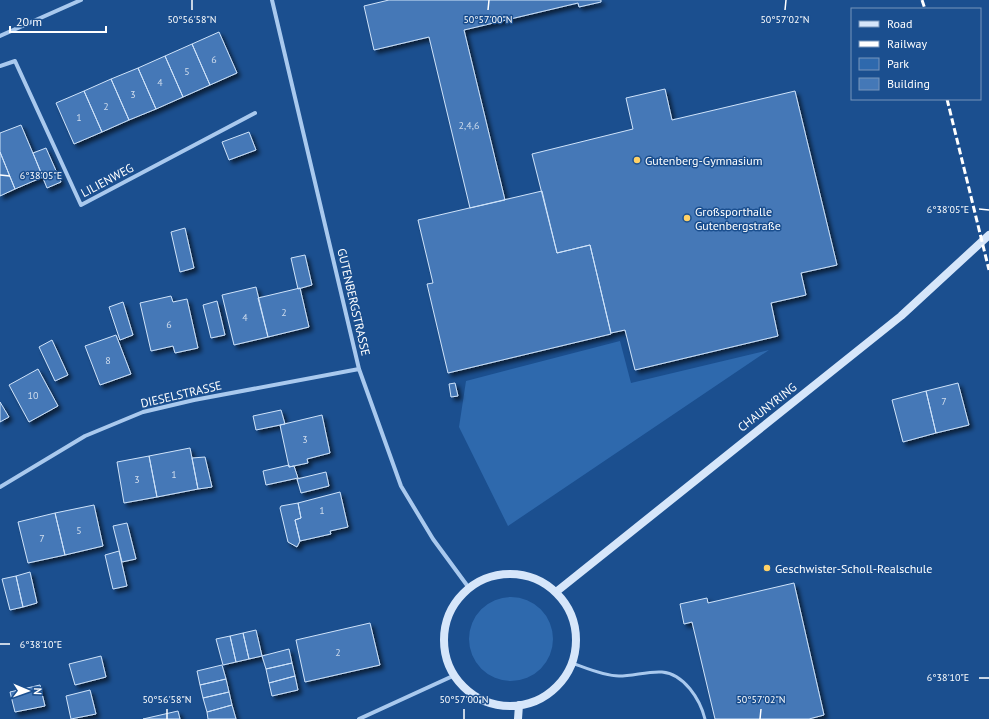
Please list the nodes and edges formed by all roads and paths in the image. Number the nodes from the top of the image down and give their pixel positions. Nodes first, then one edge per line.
1 (81, 0) edge
2 (272, 0) edge
3 (0, 36) edge
4 (0, 66) edge
5 (255, 113) dead end
6 (989, 235) edge
7 (359, 369) junction
8 (0, 487) edge
9 (469, 588) junction
10 (556, 592) junction
11 (572, 663) junction
12 (455, 675) junction
13 (519, 705) junction
14 (358, 719) edge
15 (518, 719) edge
16 (705, 719) edge

1 - 3 street
2 - 7 street, GUTENBERGSTRASSE
4 - 5 street, LILIENWEG
6 - 10 street, CHAUNYRING
7 - 8 street, DIESELSTRASSE
7 - 9 street, GUTENBERGSTRASSE
9 - 10 street
9 - 12 street
10 - 11 street
11 - 13 street
11 - 16 lane
12 - 13 street
12 - 14 street
13 - 15 street

